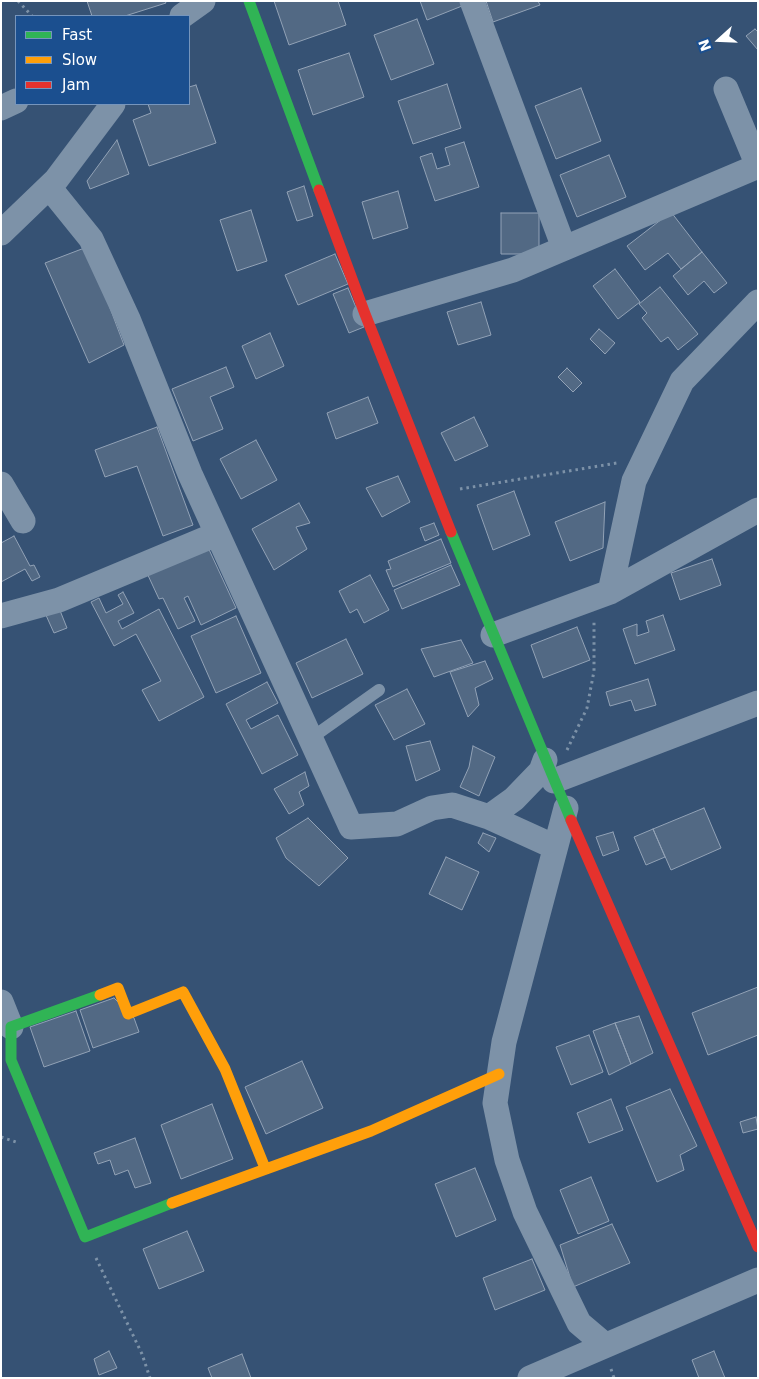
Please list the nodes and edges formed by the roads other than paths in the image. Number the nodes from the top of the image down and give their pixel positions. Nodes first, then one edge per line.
1 (202, 1) edge
2 (249, 1) edge
3 (472, 1) edge
4 (183, 15) edge
5 (726, 89) dead end
6 (15, 101) edge
7 (111, 105) edge
8 (1, 108) edge
9 (758, 166) edge
10 (49, 187) junction
11 (1, 233) edge
12 (564, 248) junction
13 (758, 302) edge
14 (364, 314) junction
15 (1, 484) edge
16 (758, 510) edge
17 (22, 521) dead end
18 (217, 534) junction
19 (601, 596) junction
20 (1, 616) edge
21 (493, 635) junction
22 (379, 690) dead end
23 (758, 703) edge
24 (310, 739) junction
25 (549, 770) junction
26 (566, 808) junction
27 (489, 817) junction
28 (555, 847) junction
29 (1, 1002) edge
30 (12, 1027) junction
31 (499, 1074) junction
32 (265, 1168) junction
33 (758, 1247) edge
34 (758, 1280) edge
35 (605, 1346) junction
36 (530, 1378) edge

1 - 4 street
2 - 14 street
3 - 12 street
5 - 9 street
6 - 8 street
7 - 10 street
9 - 12 street
10 - 11 street
10 - 18 street
12 - 14 street
13 - 19 street
14 - 21 street
15 - 17 street
16 - 19 street
18 - 20 street
18 - 24 street
19 - 21 street
21 - 25 street
22 - 24 lane
23 - 25 street
24 - 27 street
25 - 26 street
25 - 27 street
26 - 28 street
26 - 33 street
27 - 28 street
28 - 31 street
29 - 30 street
30 - 32 street
30 - 32 street
31 - 32 street
31 - 35 street
34 - 35 street
35 - 36 street

